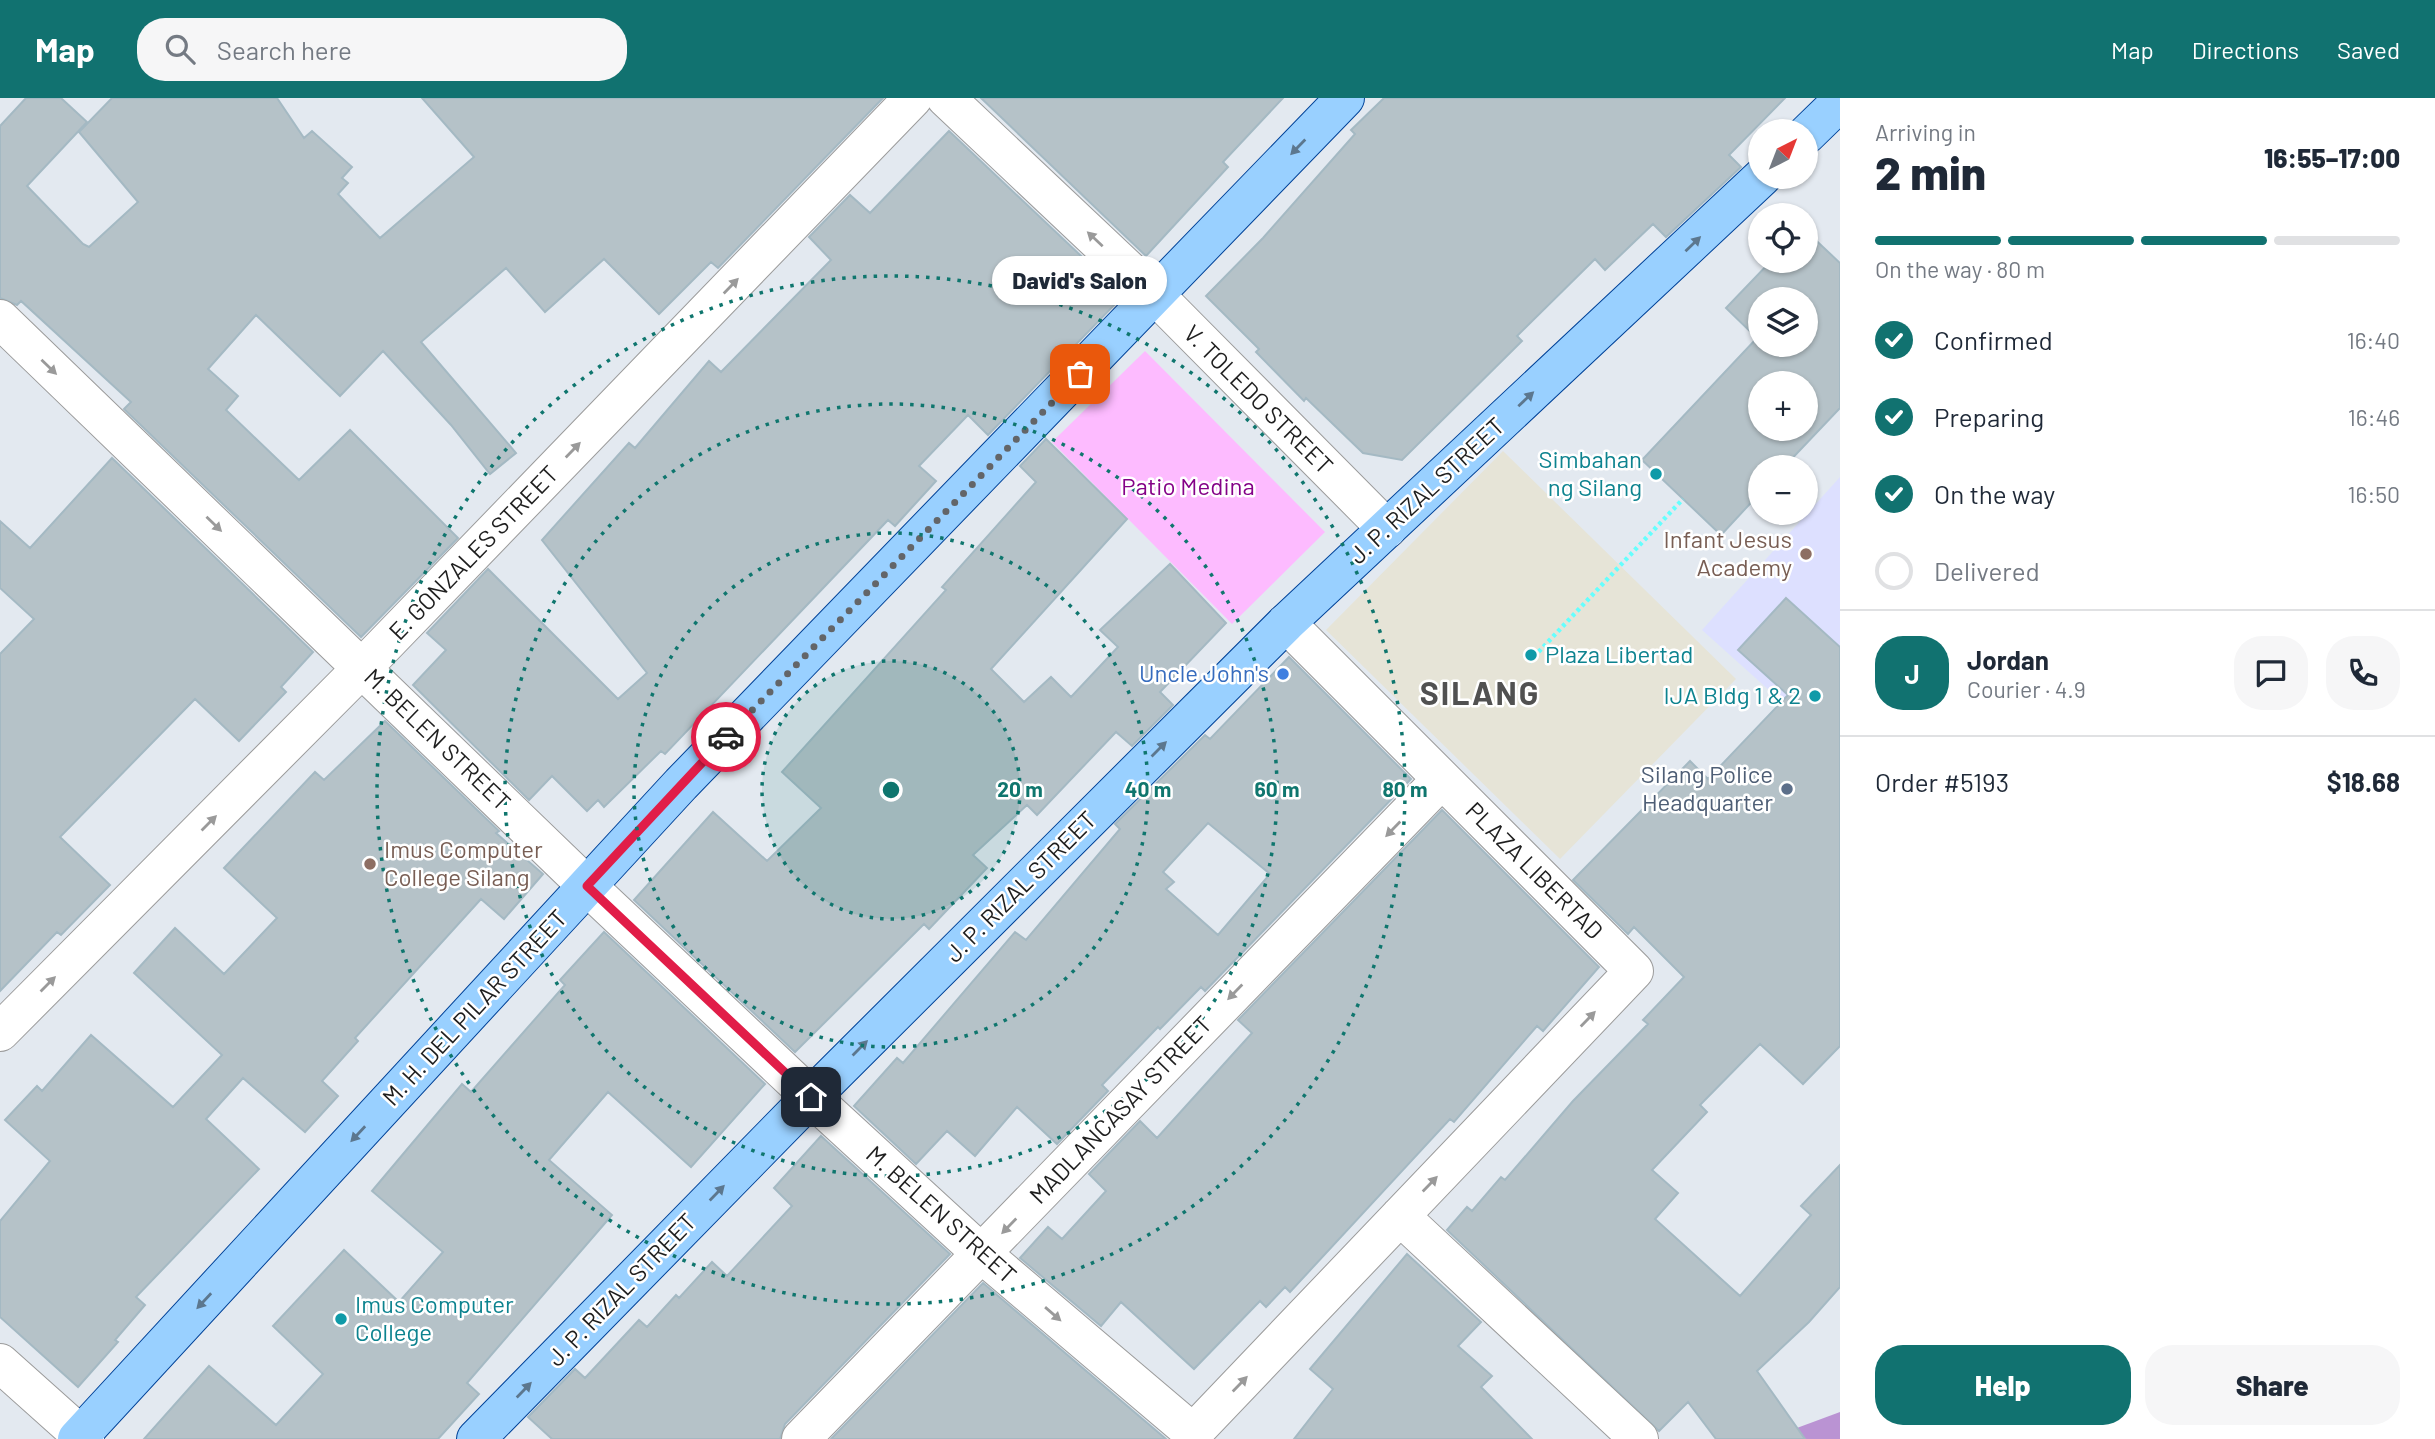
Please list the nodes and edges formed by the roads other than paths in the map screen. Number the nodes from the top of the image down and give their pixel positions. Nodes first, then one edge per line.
1 (913, 98) edge
2 (946, 98) edge
3 (1345, 98) edge
4 (1840, 102) edge
5 (1818, 123) edge
6 (1749, 189) edge
7 (1156, 296) junction
8 (0, 319) edge
9 (1387, 529) junction
10 (1286, 623) junction
11 (363, 667) junction
12 (1441, 780) junction
13 (587, 886) junction
14 (0, 1032) edge
15 (811, 1097) junction
16 (1400, 1216) junction
17 (982, 1254) junction
18 (0, 1363) edge
19 (81, 1438) edge
20 (476, 1439) edge
21 (801, 1439) edge
22 (1639, 1439) edge

11 -> 1 street, E. GONZALES STREET
7 -> 2 street, V. TOLEDO STREET
3 -> 7 main road, M. H. DEL PILAR STREET
4 - 5 main road
9 -> 6 main road, J. P. RIZAL STREET
7 - 9 street, V. TOLEDO STREET
7 - 13 main road, M. H. DEL PILAR STREET
8 -> 11 street, M. BELEN STREET
9 - 10 main road, J. P. RIZAL STREET
10 - 12 street, PLAZA LIBERTAD
15 -> 10 main road, J. P. RIZAL STREET
11 - 13 street, M. BELEN STREET
14 -> 11 street, E. GONZALES STREET
16 -> 12 street, PLAZA LIBERTAD
12 -> 17 street, MADLANCASAY STREET
13 - 15 street, M. BELEN STREET
13 -> 19 main road, M. H. DEL PILAR STREET
15 - 17 street, M. BELEN STREET
20 -> 15 main road, J. P. RIZAL STREET
17 -> 16 street, M. BELEN STREET
16 - 22 street
17 - 21 street, MADLANCASAY STREET
18 - 19 street

